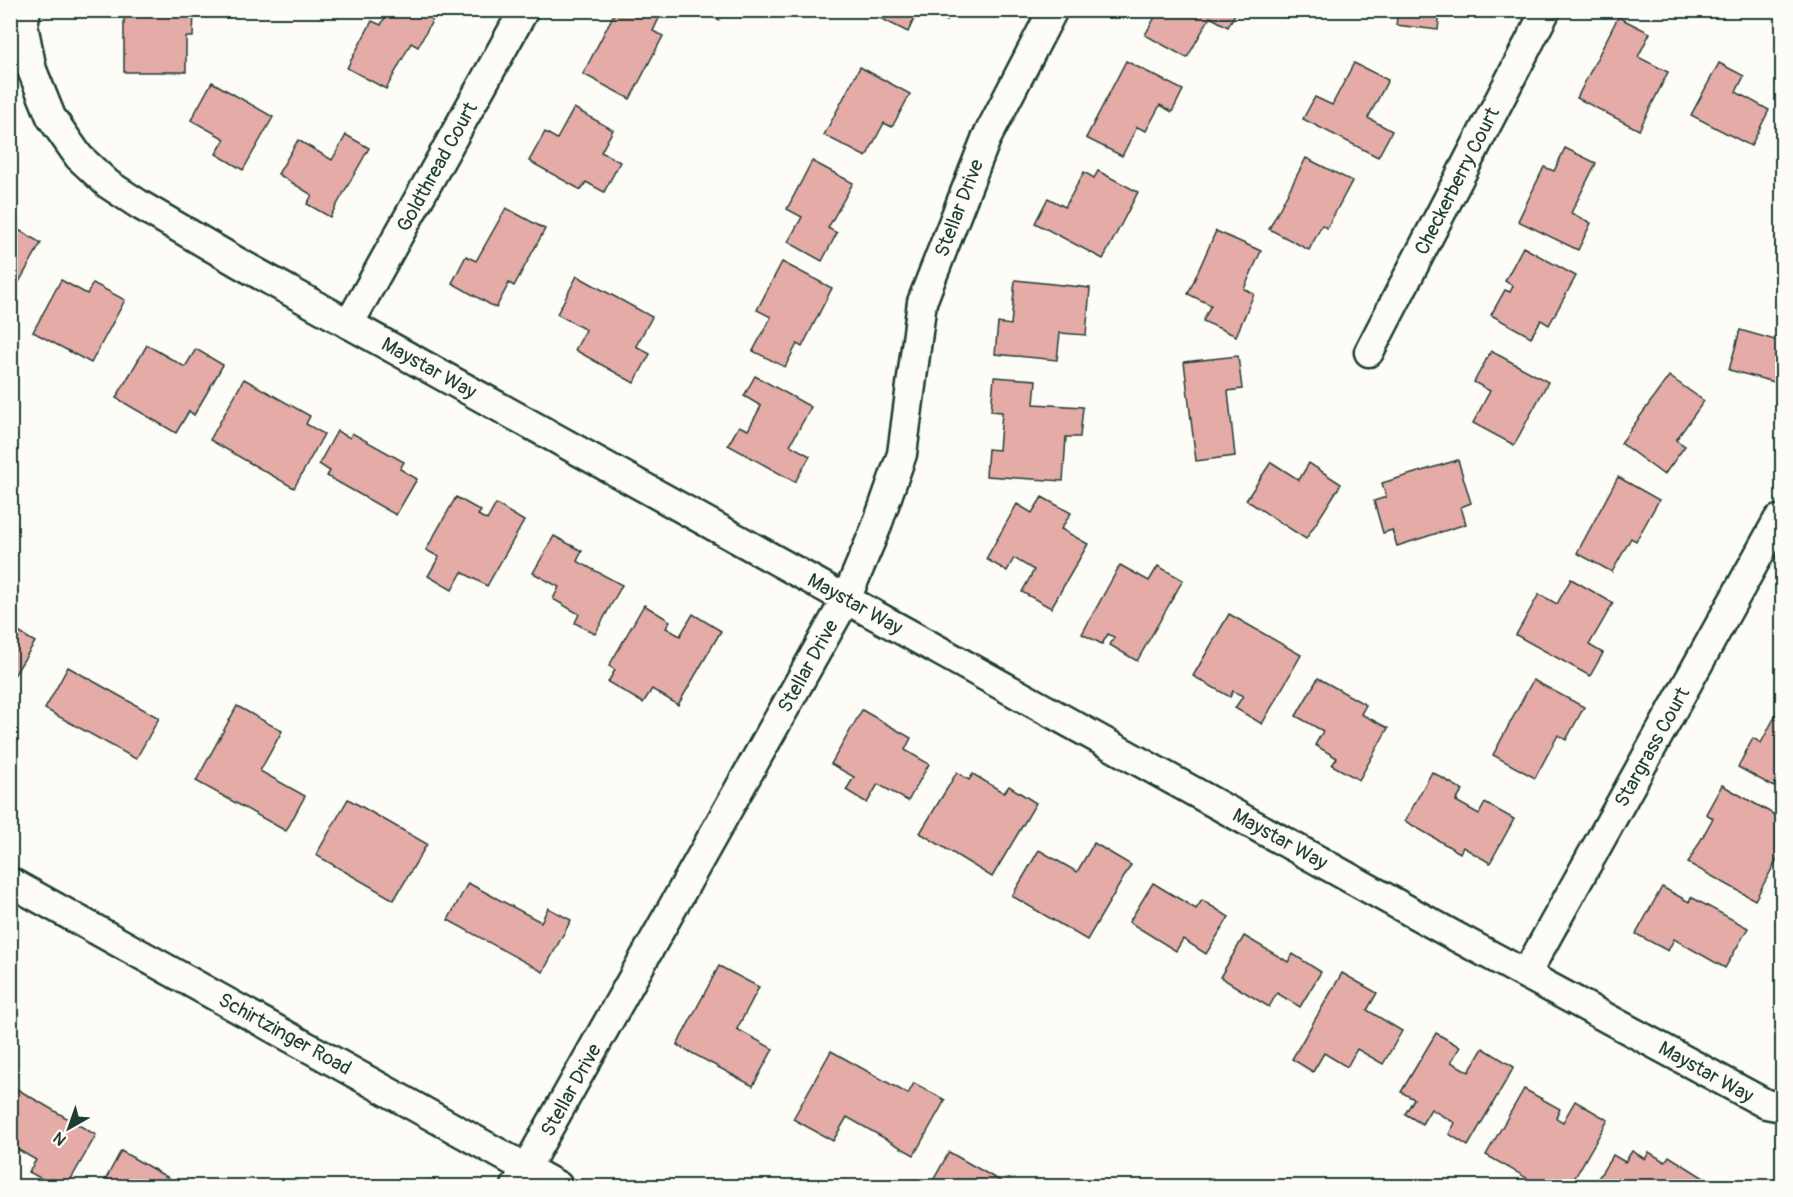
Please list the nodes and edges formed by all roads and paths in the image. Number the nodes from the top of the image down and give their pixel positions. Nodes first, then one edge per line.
1 (524, 10) edge
2 (1053, 10) edge
3 (1546, 10) edge
4 (20, 21) edge
5 (350, 324) junction
6 (1369, 352) dead end
7 (1778, 520) dead end
8 (846, 599) junction
9 (10, 882) edge
10 (1526, 974) junction
11 (1782, 1107) edge
12 (521, 1178) edge
13 (558, 1186) edge

1 - 5 street, Goldthread Court
2 - 8 street, Stellar Drive
3 - 6 street, Checkerberry Court
4 - 5 street, Maystar Way
5 - 8 street, Maystar Way
7 - 10 street, Stargrass Court
8 - 10 street, Maystar Way
8 - 12 street, Stellar Drive
9 - 12 street, Schirtzinger Road
10 - 11 street, Maystar Way
12 - 13 street, Schirtzinger Road

